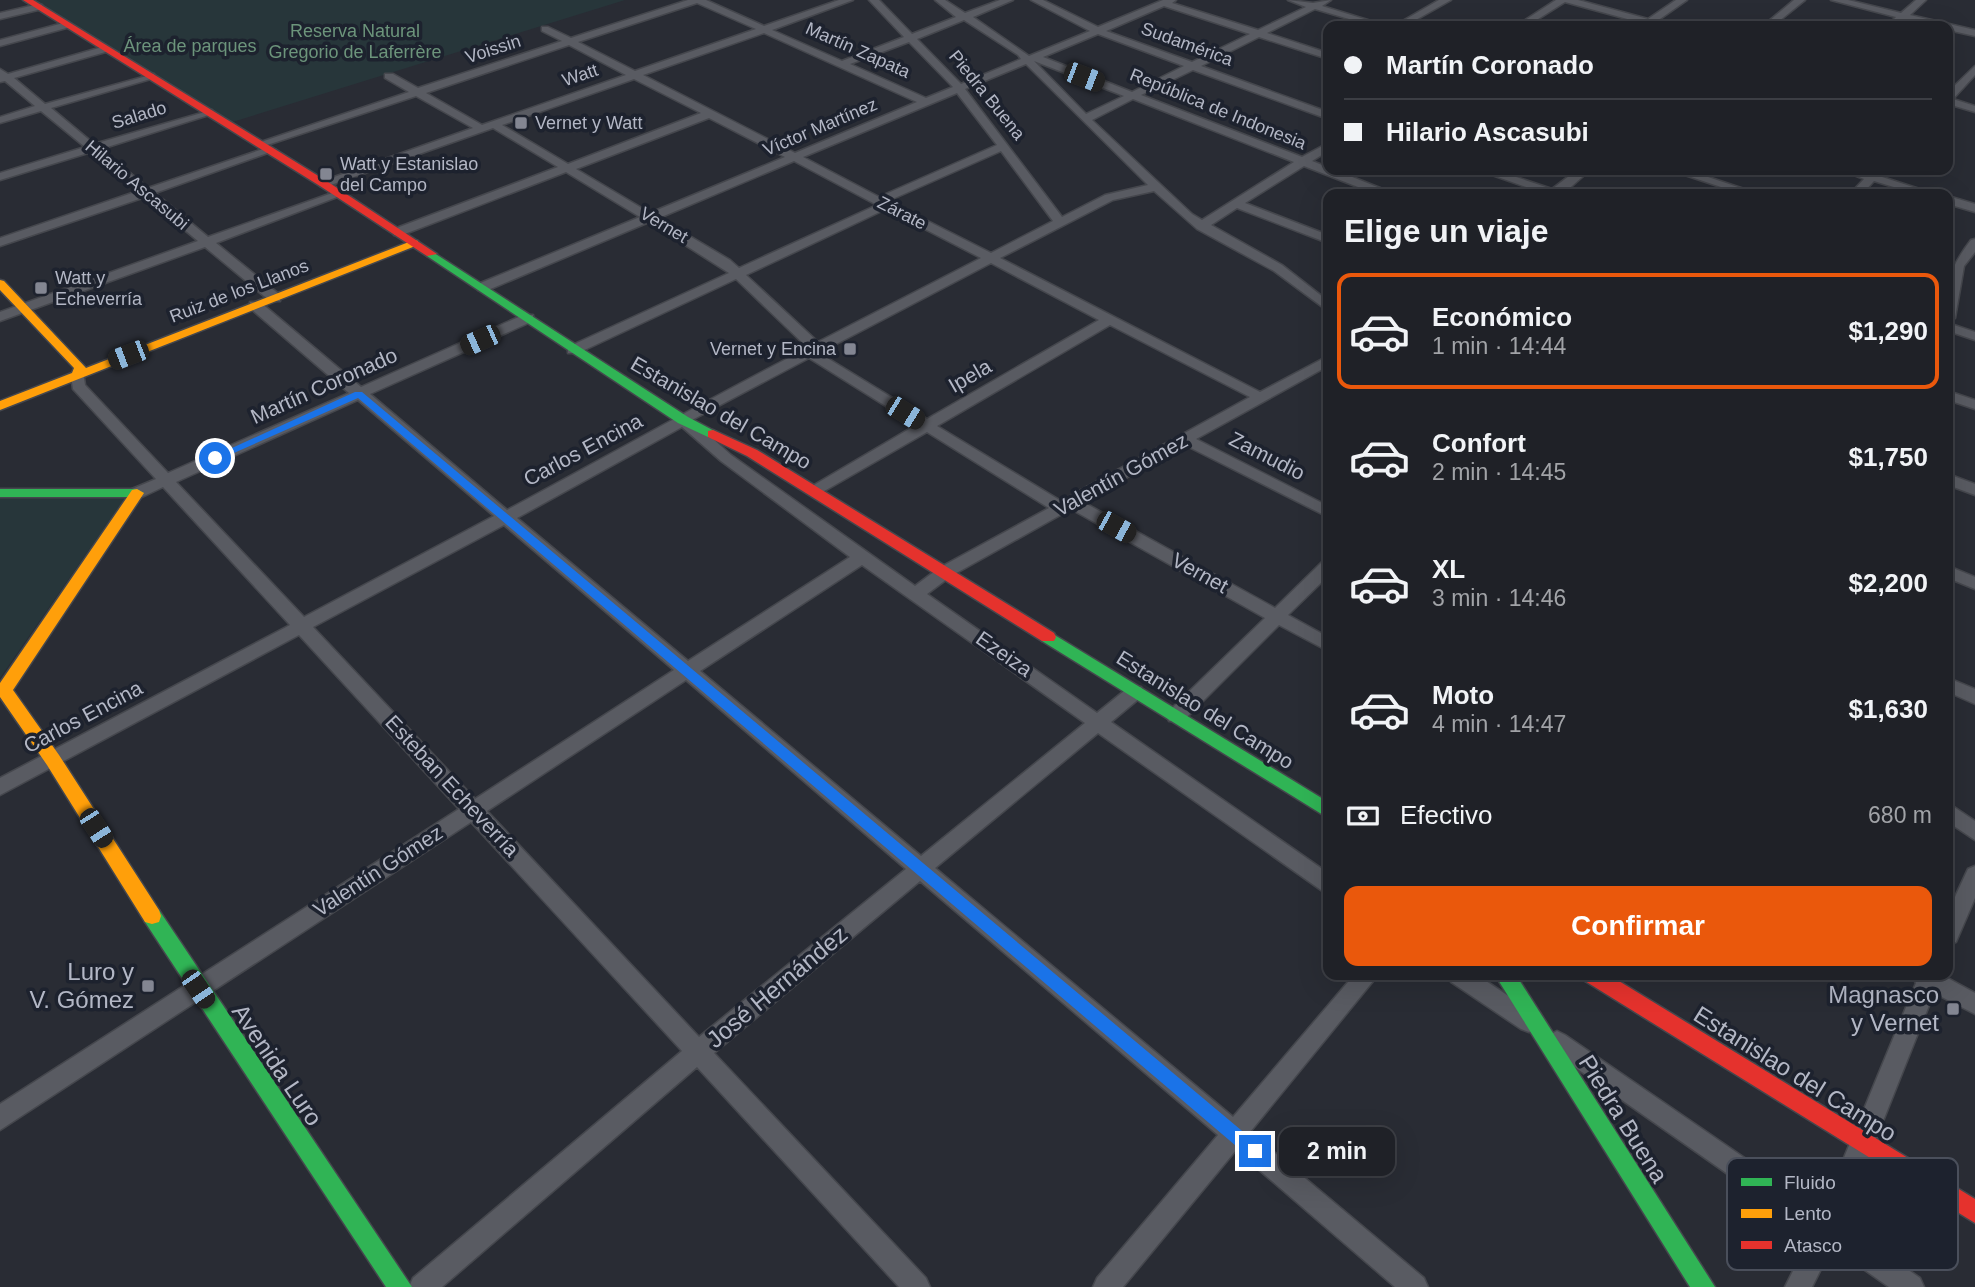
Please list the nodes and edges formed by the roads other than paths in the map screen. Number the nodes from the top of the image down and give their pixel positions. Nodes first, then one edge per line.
1 (698, 0) edge
2 (848, 0) edge
3 (874, 0) edge
4 (940, 0) edge
5 (1008, 0) edge
6 (1036, 0) edge
7 (1293, 0) edge
8 (1326, 0) edge
9 (1446, 0) edge
10 (1565, 0) edge
11 (1682, 0) edge
12 (1800, 0) edge
13 (1836, 0) edge
14 (1921, 0) edge
15 (1167, 2) edge
16 (33, 3) edge
17 (1313, 6) junction
18 (0, 16) edge
19 (963, 16) junction
20 (1904, 16) junction
21 (1365, 21) edge
22 (1408, 21) edge
23 (1529, 21) edge
24 (1637, 21) edge
25 (1651, 21) edge
26 (1774, 21) edge
27 (1898, 21) edge
28 (1926, 21) edge
29 (67, 25) junction
30 (1953, 28) edge
31 (545, 29) dead end
32 (765, 29) junction
33 (1098, 31) junction
34 (1975, 33) edge
35 (1259, 34) junction
36 (911, 37) junction
37 (570, 42) junction
38 (0, 43) edge
39 (106, 49) junction
40 (1323, 54) edge
41 (1032, 60) junction
42 (842, 64) junction
43 (1195, 67) junction
44 (1975, 69) edge
45 (634, 75) junction
46 (2, 76) edge
47 (150, 76) junction
48 (389, 76) dead end
49 (959, 88) junction
50 (419, 92) junction
51 (1953, 93) edge
52 (1133, 96) junction
53 (1953, 101) edge
54 (926, 102) junction
55 (43, 107) junction
56 (1975, 109) edge
57 (208, 112) junction
58 (709, 114) junction
59 (1323, 114) edge
60 (1084, 119) junction
61 (0, 120) edge
62 (493, 124) junction
63 (480, 128) junction
64 (1004, 146) junction
65 (93, 147) junction
66 (265, 147) junction
67 (1323, 149) edge
68 (794, 158) junction
69 (1302, 163) junction
70 (569, 168) junction
71 (1323, 171) edge
72 (1335, 175) edge
73 (1499, 175) edge
74 (1578, 175) edge
75 (1693, 175) edge
76 (1724, 175) edge
77 (1873, 175) edge
78 (1880, 175) edge
79 (0, 177) edge
80 (1716, 182) junction
81 (324, 184) junction
82 (1157, 187) junction
83 (1372, 189) edge
84 (1539, 189) edge
85 (1560, 189) edge
86 (1738, 189) edge
87 (1861, 189) edge
88 (1916, 189) edge
89 (147, 192) junction
90 (339, 194) junction
91 (1953, 201) edge
92 (883, 203) junction
93 (1237, 204) junction
94 (1975, 208) edge
95 (651, 217) junction
96 (1060, 222) junction
97 (1201, 226) junction
98 (398, 232) junction
99 (1323, 237) edge
100 (0, 242) edge
101 (206, 242) junction
102 (414, 243) junction
103 (1975, 243) edge
104 (990, 258) junction
105 (1954, 259) edge
106 (1975, 268) edge
107 (739, 272) junction
108 (0, 283) edge
109 (483, 288) junction
110 (275, 298) junction
111 (1323, 303) edge
112 (256, 305) junction
113 (25, 307) junction
114 (0, 317) edge
115 (528, 318) junction
116 (1110, 319) junction
117 (1953, 329) edge
118 (1975, 336) edge
119 (573, 350) junction
120 (813, 351) junction
121 (1323, 363) edge
122 (78, 375) junction
123 (359, 394) junction
124 (1260, 397) junction
125 (1953, 397) edge
126 (1975, 405) edge
127 (0, 406) edge
128 (683, 420) junction
129 (926, 426) junction
130 (1186, 440) junction
131 (167, 480) junction
132 (1953, 481) edge
133 (1975, 490) edge
134 (814, 491) junction
135 (0, 493) edge
136 (137, 493) junction
137 (1065, 505) junction
138 (1323, 509) edge
139 (506, 517) junction
140 (863, 556) junction
141 (1323, 571) edge
142 (944, 572) junction
143 (1953, 574) edge
144 (1975, 583) edge
145 (917, 593) junction
146 (1276, 616) junction
147 (302, 625) junction
148 (1323, 642) edge
149 (687, 670) junction
150 (1953, 687) edge
151 (2, 690) edge
152 (1135, 692) junction
153 (1975, 697) edge
154 (1176, 716) junction
155 (1097, 720) junction
156 (53, 760) junction
157 (0, 788) edge
158 (1323, 808) edge
159 (474, 809) junction
160 (1953, 815) edge
161 (1953, 824) edge
162 (1975, 834) edge
163 (921, 867) junction
164 (1975, 875) edge
165 (1323, 880) edge
166 (1953, 924) edge
167 (1363, 980) edge
168 (1466, 980) edge
169 (1508, 980) edge
170 (1600, 980) edge
171 (1925, 980) edge
172 (1934, 980) edge
173 (198, 989) junction
174 (1975, 1004) edge
175 (1540, 1030) junction
176 (698, 1052) junction
177 (0, 1118) edge
178 (1235, 1134) junction
179 (1861, 1141) junction
180 (1855, 1158) edge
181 (1888, 1158) edge
182 (1727, 1160) edge
183 (1958, 1201) edge
184 (1975, 1212) edge
185 (1807, 1270) edge
186 (1887, 1270) edge
187 (400, 1287) edge
188 (422, 1287) edge
189 (917, 1287) edge
190 (1106, 1287) edge
191 (1415, 1287) edge
192 (1703, 1287) edge
193 (1798, 1287) edge
194 (1912, 1287) edge

1 - 32 street, Martín Zapata
1 - 37 street, Voissin
2 - 32 street, Watt
3 - 36 street, Piedra Buena
4 - 19 street
5 - 19 street
6 - 33 street, Sudamérica
7 - 17 street
8 - 17 street
9 - 22 street
10 - 23 street
10 - 24 street
11 - 25 street
12 - 26 street
13 - 20 street
14 - 20 street
15 - 33 street, Víctor Martínez
15 - 35 street
16 - 18 street
16 - 29 street, Estanislao del Campo
17 - 21 street
17 - 35 street
19 - 36 street
19 - 41 street
20 - 27 street
20 - 28 street
29 - 38 street
29 - 39 street, Estanislao del Campo
30 - 34 street
31 - 37 street, Zárate
32 - 42 street, Martín Zapata
32 - 45 street, Watt
33 - 41 street, Víctor Martínez
33 - 43 street, Sudamérica
35 - 40 street
35 - 43 street
36 - 42 street
36 - 49 street, Piedra Buena
37 - 45 street, Zárate
37 - 50 street, Voissin
39 - 46 street
39 - 47 street, Estanislao del Campo
41 - 49 street, Víctor Martínez
41 - 52 street, República de Indonesia
41 - 60 street
42 - 54 street, Martín Zapata
43 - 52 street
43 - 59 street, Sudamérica
44 - 51 street
45 - 58 street, Zárate
45 - 62 street, Watt
46 - 55 street, Hilario Ascasubi
47 - 55 street
47 - 57 street, Estanislao del Campo
48 - 50 street
49 - 54 street, Víctor Martínez
49 - 64 street, Piedra Buena
50 - 63 street
50 - 66 street, Voissin
52 - 60 street
52 - 69 street, República de Indonesia
53 - 56 street
54 - 68 street, Víctor Martínez
55 - 61 street
55 - 65 street, Hilario Ascasubi
57 - 65 street, Salado
57 - 66 street, Estanislao del Campo
58 - 68 street, Zárate
58 - 70 street
60 - 82 street
62 - 63 street, Watt
62 - 70 street, Vernet
63 - 81 street, Watt
64 - 92 street
64 - 96 street, Piedra Buena
65 - 79 street, Salado
65 - 89 street, Hilario Ascasubi
66 - 81 street, Estanislao del Campo
66 - 89 street, Voissin
67 - 69 street
68 - 92 street, Zárate
68 - 95 street, Víctor Martínez
69 - 71 street, República de Indonesia
69 - 93 street
70 - 95 street, Vernet
70 - 98 street
72 - 83 street, República de Indonesia
73 - 84 street
74 - 85 street
75 - 80 street
76 - 80 street
77 - 87 street
78 - 88 street
80 - 86 street
81 - 90 street, Estanislao del Campo
82 - 96 street, Carlos Encina
82 - 97 street
89 - 100 street, Voissin
89 - 101 street, Hilario Ascasubi
90 - 98 street, Estanislao del Campo
90 - 101 street
91 - 94 street
92 - 104 street, Zárate
92 - 107 street
93 - 97 street
93 - 99 street
95 - 107 street, Vernet
95 - 109 street, Víctor Martínez
96 - 104 street, Carlos Encina
97 - 111 street
98 - 102 street, Estanislao del Campo
101 - 110 street, Hilario Ascasubi
101 - 113 street
102 - 109 street, Estanislao del Campo
102 - 110 street, Ruiz de los Llanos
103 - 105 street
104 - 116 street, Zárate
104 - 120 street, Carlos Encina
105 - 106 street
107 - 119 street
107 - 120 street, Vernet
108 - 113 street, Esteban Echeverría
109 - 115 street, Estanislao del Campo
110 - 112 street, Ruiz de los Llanos
112 - 122 street, Ruiz de los Llanos
112 - 123 street
113 - 114 street
113 - 122 street, Esteban Echeverría
115 - 119 street, Estanislao del Campo
115 - 123 street, Martín Coronado
116 - 124 street, Zárate
116 - 129 street, Ipela
117 - 118 street
119 - 128 street, Estanislao del Campo
120 - 128 street, Carlos Encina
120 - 129 street, Vernet
121 - 124 street, Valentín Gómez
122 - 127 street, Ruiz de los Llanos
122 - 131 street, Esteban Echeverría
123 - 131 street, Martín Coronado
123 - 139 street
124 - 130 street, Valentín Gómez
125 - 126 street
128 - 134 street, Estanislao del Campo
128 - 139 street, Carlos Encina
128 - 140 street, Ezeiza
129 - 134 street, Ipela
129 - 137 street, Vernet
130 - 137 street, Valentín Gómez
130 - 138 street, Zamudio
131 - 136 street, Martín Coronado
131 - 147 street, Esteban Echeverría
132 - 133 street
134 - 142 street, Estanislao del Campo
135 - 136 street
136 - 151 street, Avenida Luro
137 - 142 street, Valentín Gómez
137 - 146 street, Vernet
139 - 147 street, Carlos Encina
139 - 149 street
140 - 145 street, Ezeiza
140 - 149 street, Valentín Gómez
141 - 146 street
142 - 145 street, Valentín Gómez
142 - 152 street, Estanislao del Campo
143 - 144 street
145 - 155 street, Ezeiza
146 - 148 street, Vernet
146 - 154 street
147 - 156 street, Carlos Encina
147 - 159 street, Esteban Echeverría
149 - 159 street, Valentín Gómez
149 - 163 street
150 - 153 street
151 - 156 street, Avenida Luro
152 - 154 street, Estanislao del Campo
152 - 155 street, José Hernández
154 - 158 street, Estanislao del Campo
155 - 163 street, José Hernández
155 - 165 street, Ezeiza
156 - 157 street, Carlos Encina
156 - 173 street, Avenida Luro
159 - 173 street, Valentín Gómez
159 - 176 street, Esteban Echeverría
160 - 162 street
161 - 162 street
163 - 176 street, José Hernández
163 - 178 street
164 - 166 street
167 - 178 street
168 - 175 street
169 - 175 street, Piedra Buena
170 - 179 street, Estanislao del Campo
171 - 179 street
172 - 174 street
173 - 177 street, Valentín Gómez
173 - 187 street, Avenida Luro
175 - 182 street
175 - 192 street, Piedra Buena
176 - 188 street, José Hernández
176 - 189 street, Esteban Echeverría
178 - 190 street
178 - 191 street
179 - 180 street
179 - 181 street, Estanislao del Campo
183 - 184 street, Estanislao del Campo
185 - 193 street
186 - 194 street

